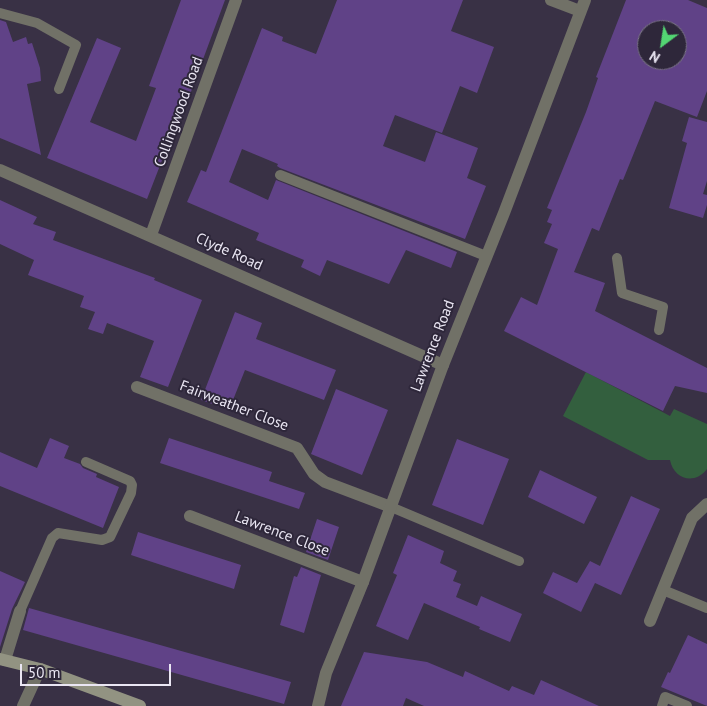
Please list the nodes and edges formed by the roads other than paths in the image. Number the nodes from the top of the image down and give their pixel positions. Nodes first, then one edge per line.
1 (236, 0) edge
2 (551, 0) edge
3 (582, 5) edge
4 (0, 13) edge
5 (59, 89) dead end
6 (0, 170) edge
7 (280, 175) dead end
8 (151, 235) junction
9 (486, 256) junction
10 (617, 258) dead end
11 (659, 330) dead end
12 (443, 365) junction
13 (137, 386) dead end
14 (86, 462) dead end
15 (707, 504) edge
16 (391, 507) junction
17 (190, 516) dead end
18 (519, 561) dead end
19 (362, 582) junction
20 (663, 590) junction
21 (707, 608) edge
22 (20, 611) joint
23 (650, 621) dead end
24 (2, 659) edge
25 (40, 669) junction
26 (23, 706) edge
27 (140, 706) edge
28 (318, 706) edge
29 (662, 706) edge
30 (687, 706) edge

1 - 8 street, Collingwood Road
2 - 3 street
3 - 9 street, Lawrence Road
4 - 5 lane
6 - 8 street, Clyde Road
7 - 9 lane
8 - 12 street, Clyde Road
9 - 12 street, Lawrence Road
10 - 11 lane
12 - 16 street, Lawrence Road
13 - 16 street, Fairweather Close
14 - 22 lane
15 - 20 street
16 - 18 lane
16 - 19 street, Lawrence Road
17 - 19 street, Lawrence Close
19 - 28 street, Lawrence Road
20 - 21 lane
20 - 23 street
22 - 24 street
24 - 25 main road
25 - 26 street
25 - 27 main road
29 - 30 lane

